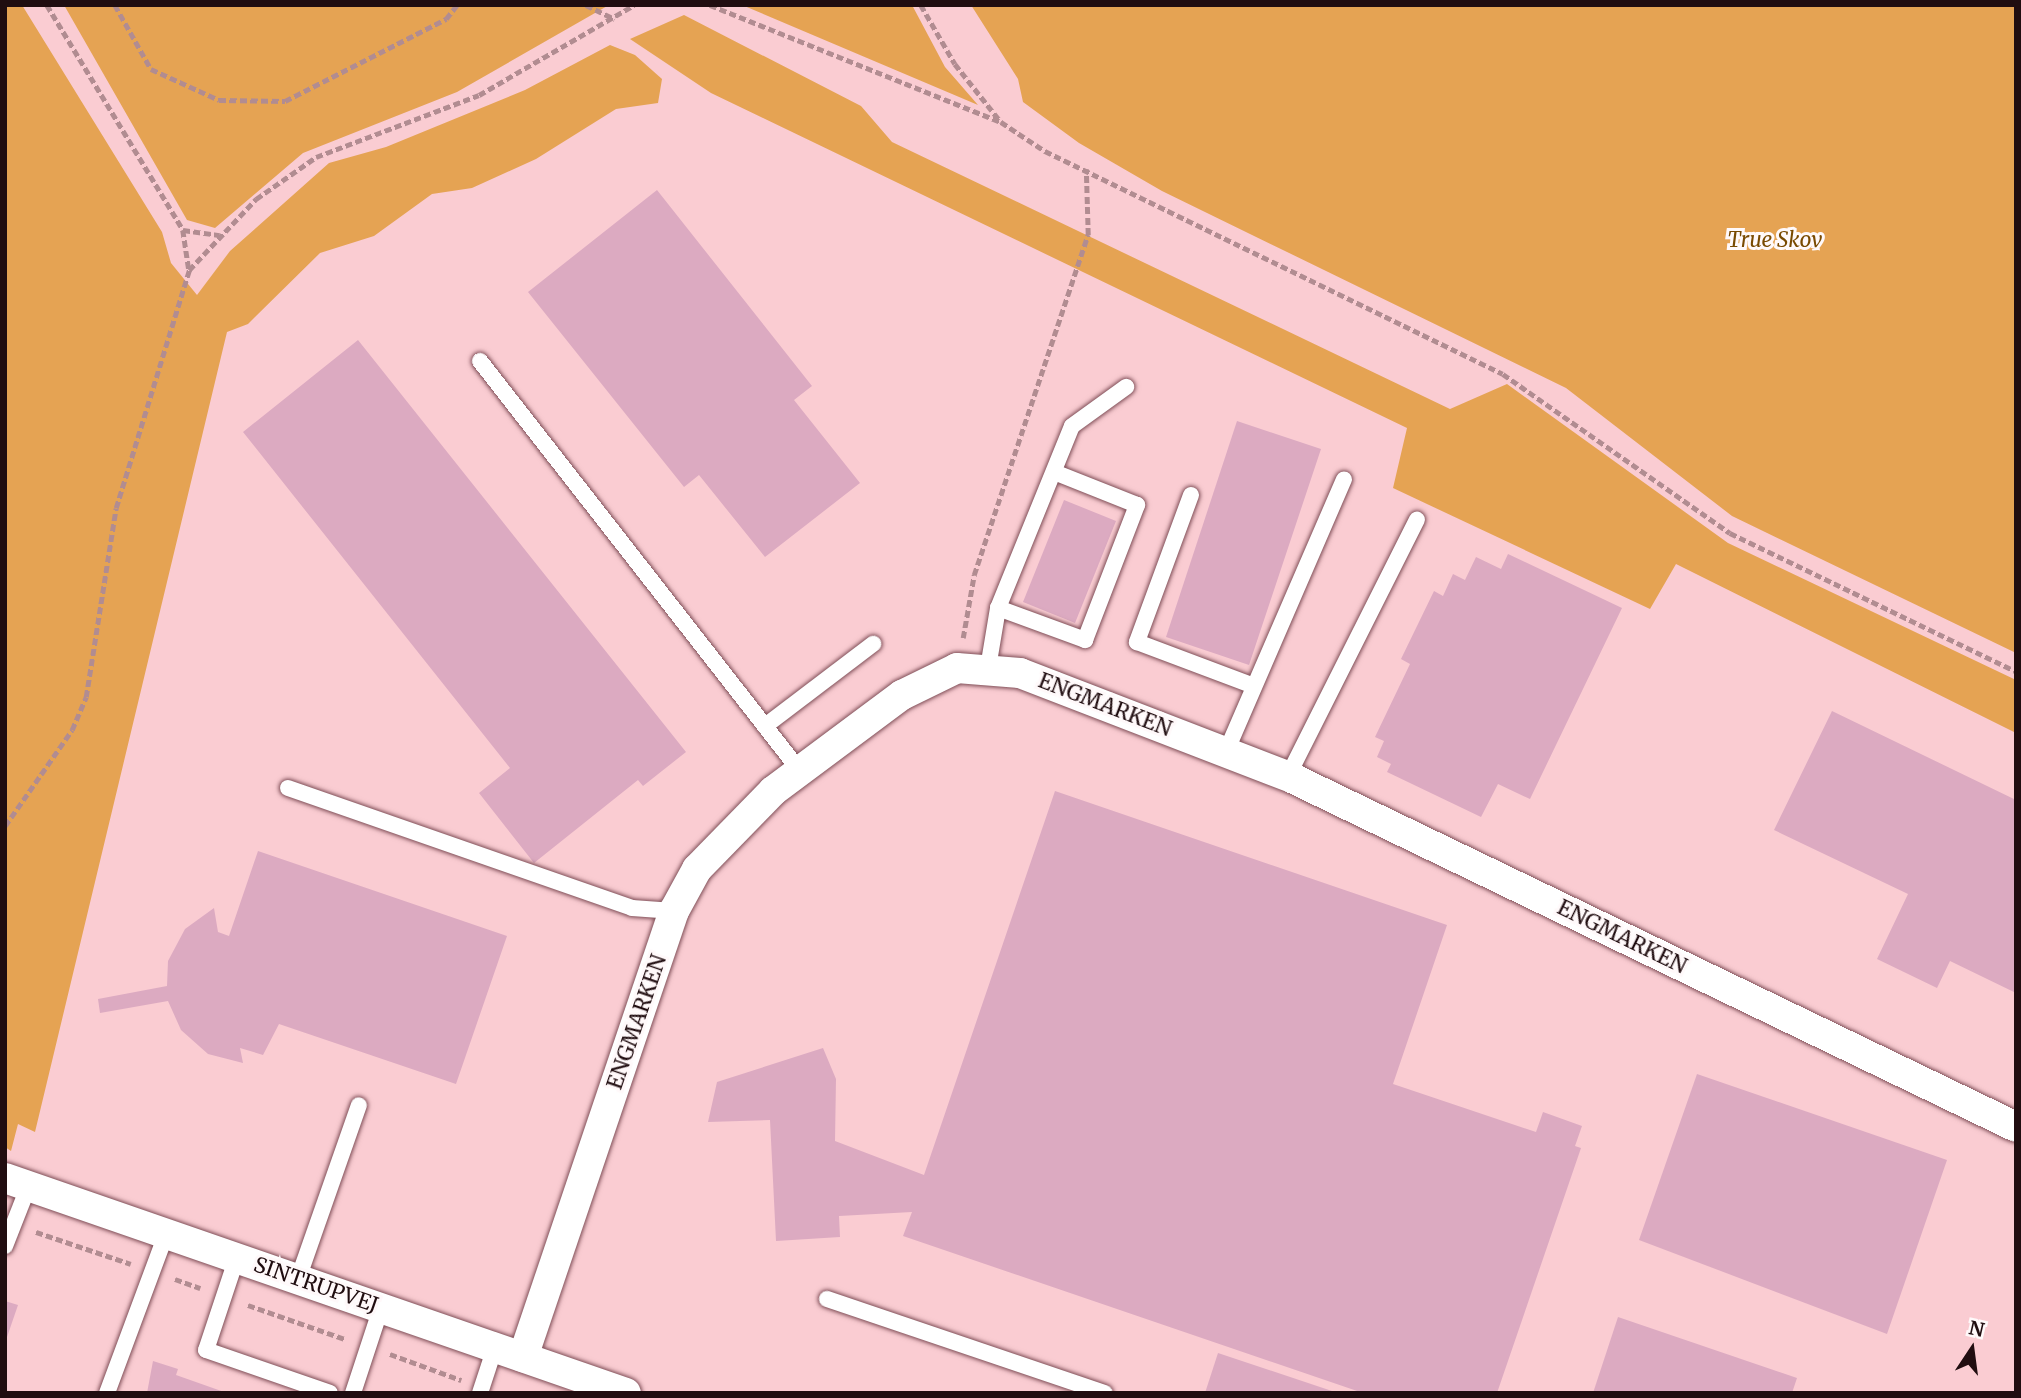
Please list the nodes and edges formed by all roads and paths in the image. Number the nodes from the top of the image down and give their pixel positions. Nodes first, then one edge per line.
1 (47, 5) edge
2 (115, 5) edge
3 (457, 5) edge
4 (586, 5) edge
5 (634, 5) edge
6 (710, 5) edge
7 (921, 5) edge
8 (615, 19) junction
9 (1001, 122) junction
10 (1086, 169) junction
11 (183, 230) junction
12 (221, 235) junction
13 (189, 271) junction
14 (480, 361) dead end
15 (1126, 387) dead end
16 (1054, 472) junction
17 (1343, 479) dead end
18 (1191, 495) dead end
19 (1417, 520) dead end
20 (998, 608) junction
21 (873, 644) dead end
22 (957, 668) junction
23 (988, 668) junction
24 (2016, 671) edge
25 (1254, 686) junction
26 (765, 726) junction
27 (1226, 752) junction
28 (800, 771) junction
29 (1288, 776) junction
30 (288, 788) dead end
31 (5, 826) edge
32 (674, 911) junction
33 (359, 1105) dead end
34 (2016, 1127) edge
35 (17, 1182) edge
36 (13, 1224) junction
37 (167, 1233) junction
38 (5, 1246) edge
39 (237, 1257) junction
40 (152, 1271) junction
41 (298, 1279) junction
42 (223, 1296) junction
43 (827, 1299) dead end
44 (381, 1308) junction
45 (368, 1347) junction
46 (495, 1347) junction
47 (523, 1357) junction
48 (481, 1390) edge
49 (107, 1393) edge
50 (330, 1393) edge
51 (353, 1393) edge
52 (626, 1393) edge
53 (1104, 1393) edge

1 - 11 path
2 - 3 path
4 - 8 path
5 - 8 path
6 - 9 path
7 - 9 path
8 - 12 path
9 - 10 path
10 - 22 path
10 - 24 path
11 - 12 path
11 - 13 path
12 - 13 path
13 - 31 path
14 - 26 lane
15 - 16 lane
16 - 20 lane
16 - 20 lane
17 - 25 lane
18 - 25 lane
19 - 29 lane
20 - 23 lane
21 - 26 lane
22 - 23 street, ENGMARKEN
22 - 28 street, ENGMARKEN
23 - 27 street, ENGMARKEN
25 - 27 lane
26 - 28 lane
27 - 29 street, ENGMARKEN
28 - 32 street, ENGMARKEN
29 - 34 street, ENGMARKEN
30 - 32 lane
32 - 47 street, ENGMARKEN
33 - 41 lane
35 - 36 lane
35 - 37 street, SINTRUPVEJ
36 - 38 lane
36 - 40 path
37 - 39 street, SINTRUPVEJ
37 - 40 lane
39 - 41 street, SINTRUPVEJ
39 - 42 lane
40 - 42 path
40 - 49 lane
41 - 44 street, SINTRUPVEJ
42 - 45 path
42 - 50 lane
43 - 53 lane
44 - 45 lane
44 - 46 street, SINTRUPVEJ
45 - 48 path
45 - 51 lane
46 - 47 street, SINTRUPVEJ
46 - 48 lane
47 - 52 street, SINTRUPVEJ

